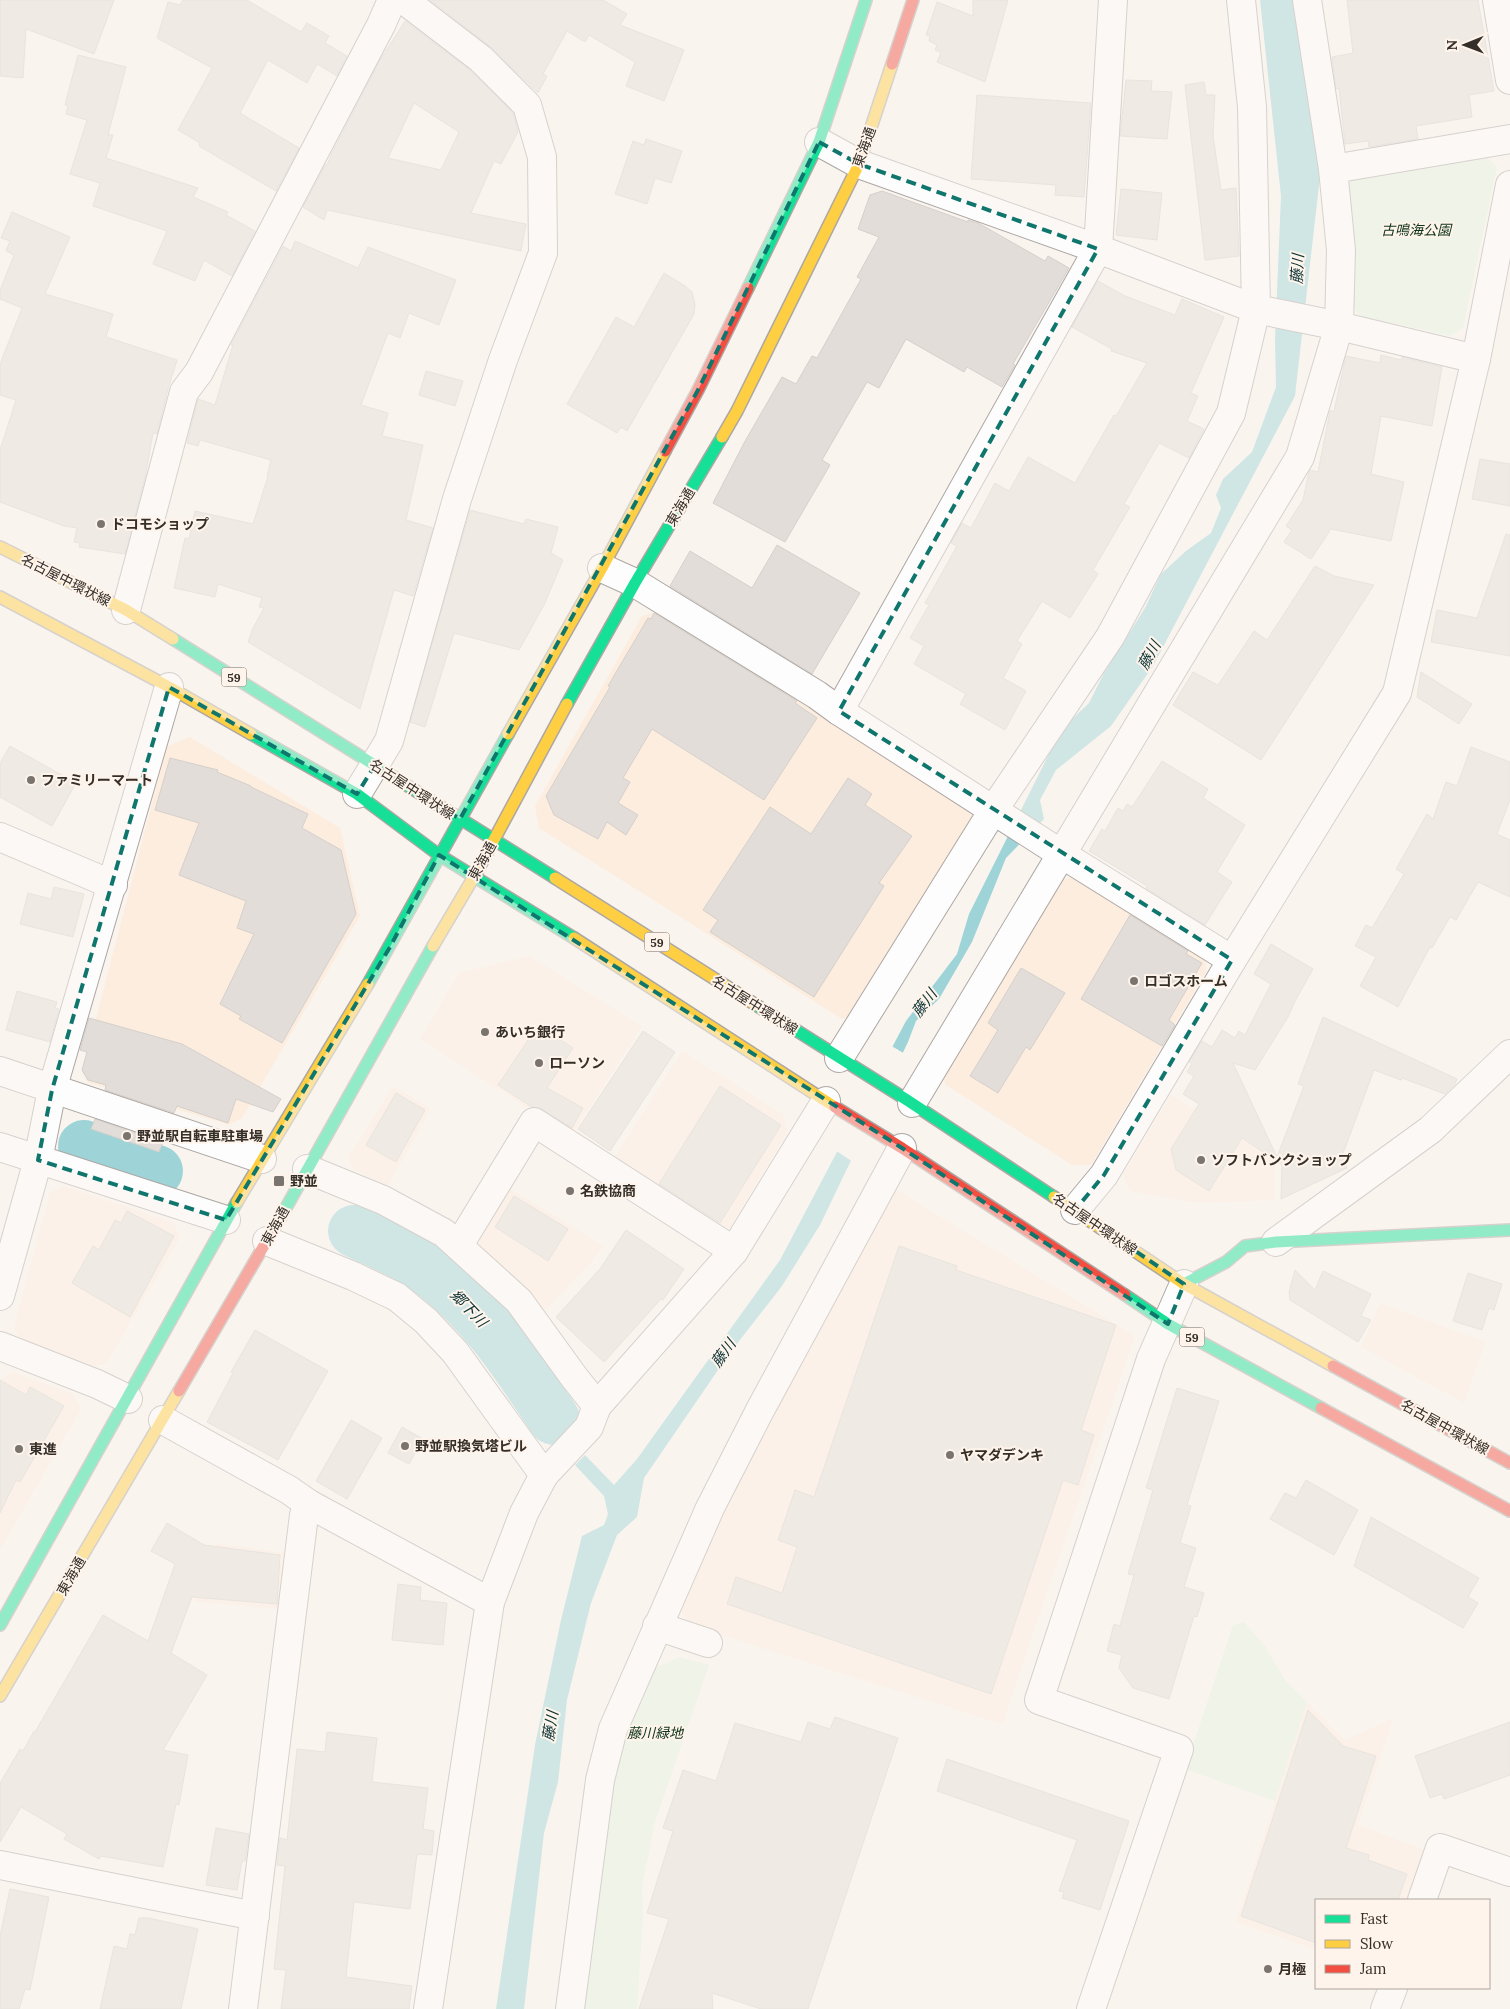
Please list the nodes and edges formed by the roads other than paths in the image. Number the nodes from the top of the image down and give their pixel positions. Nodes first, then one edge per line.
1 (392, 0) edge
2 (404, 0) edge
3 (866, 0) edge
4 (913, 0) edge
5 (1113, 0) edge
6 (1241, 0) edge
7 (1307, 0) edge
8 (1497, 0) edge
9 (1510, 80) edge
10 (1510, 139) edge
11 (819, 142) junction
12 (859, 164) junction
13 (1333, 169) junction
14 (1510, 184) edge
15 (1098, 249) junction
16 (1263, 311) junction
17 (1332, 325) junction
18 (1476, 359) junction
19 (0, 547) edge
20 (602, 568) junction
21 (635, 583) junction
22 (0, 597) edge
23 (126, 610) junction
24 (169, 687) junction
25 (839, 711) junction
26 (375, 765) junction
27 (357, 794) junction
28 (1000, 813) junction
29 (460, 820) junction
30 (0, 837) edge
31 (494, 840) junction
32 (1057, 851) junction
33 (440, 855) junction
34 (475, 876) junction
35 (113, 885) junction
36 (1232, 960) junction
37 (1510, 1054) edge
38 (846, 1062) junction
39 (0, 1071) edge
40 (52, 1090) junction
41 (909, 1102) junction
42 (830, 1104) junction
43 (895, 1144) junction
44 (0, 1147) edge
45 (38, 1160) junction
46 (262, 1160) junction
47 (308, 1169) junction
48 (1075, 1210) junction
49 (226, 1220) junction
50 (1510, 1230) edge
51 (267, 1241) junction
52 (1276, 1242) junction
53 (459, 1245) junction
54 (734, 1251) junction
55 (1184, 1284) junction
56 (0, 1296) edge
57 (1168, 1324) junction
58 (0, 1346) edge
59 (128, 1399) junction
60 (597, 1406) junction
61 (163, 1420) junction
62 (1510, 1463) edge
63 (544, 1475) junction
64 (309, 1504) junction
65 (1510, 1510) edge
66 (490, 1602) junction
67 (0, 1626) edge
68 (657, 1626) junction
69 (708, 1643) dead end
70 (0, 1696) edge
71 (0, 1865) edge
72 (1510, 1872) edge
73 (1422, 1899) edge
74 (256, 1916) junction
75 (1393, 1989) edge
76 (243, 2009) edge
77 (428, 2009) edge
78 (570, 2009) edge
79 (1091, 2009) edge
80 (1385, 2009) edge

1 - 23 street
2 - 26 street
3 - 11 main road
4 - 12 main road, 東海通
5 - 15 street
6 - 16 street
7 - 13 street
8 - 9 street
10 - 13 street
11 - 12 street
11 - 20 main road
12 - 15 street
12 - 21 main road, 東海通
13 - 17 street
14 - 18 street
15 - 16 street
15 - 25 street
16 - 17 street
16 - 28 street
17 - 18 street
17 - 32 street
18 - 36 street
19 - 23 main road, 名古屋中環状線 / 59
20 - 21 street
20 - 29 main road
21 - 25 street
21 - 31 main road, 東海通
22 - 24 main road, 59
23 - 26 main road, 名古屋中環状線 / 59
24 - 27 main road, 59
24 - 35 street
25 - 28 street
26 - 27 street
26 - 29 main road, 名古屋中環状線 / 59
27 - 33 main road, 59
28 - 32 street
28 - 38 street
29 - 31 main road, 名古屋中環状線 / 59
29 - 33 main road
30 - 35 street
31 - 34 main road, 東海通
31 - 38 main road, 名古屋中環状線 / 59
32 - 36 street
32 - 41 street
33 - 34 main road, 59
33 - 46 main road
34 - 42 main road, 59
34 - 47 main road, 東海通
35 - 40 street
36 - 48 street
37 - 52 street
38 - 41 main road, 名古屋中環状線 / 59
39 - 40 street
40 - 45 street
40 - 46 street
41 - 48 main road, 名古屋中環状線 / 59
42 - 43 main road, 59
42 - 54 street
43 - 57 main road, 59
43 - 68 street
44 - 45 street
45 - 49 street
45 - 56 street
46 - 49 main road
47 - 51 main road, 東海通
47 - 53 street
48 - 55 main road, 名古屋中環状線 / 59
49 - 59 main road
50 - 52 main road
51 - 61 main road, 東海通
51 - 63 street
52 - 55 main road
53 - 54 street
53 - 60 street
54 - 60 street
55 - 57 street
55 - 62 main road, 名古屋中環状線 / 59
57 - 65 main road, 59
57 - 79 street
58 - 59 street
59 - 67 main road
60 - 63 street
61 - 64 street
61 - 70 main road, 東海通
63 - 66 street
64 - 66 street
64 - 74 street
66 - 77 street
68 - 69 street
68 - 78 street
71 - 74 street
72 - 73 street
74 - 76 street
75 - 80 street

